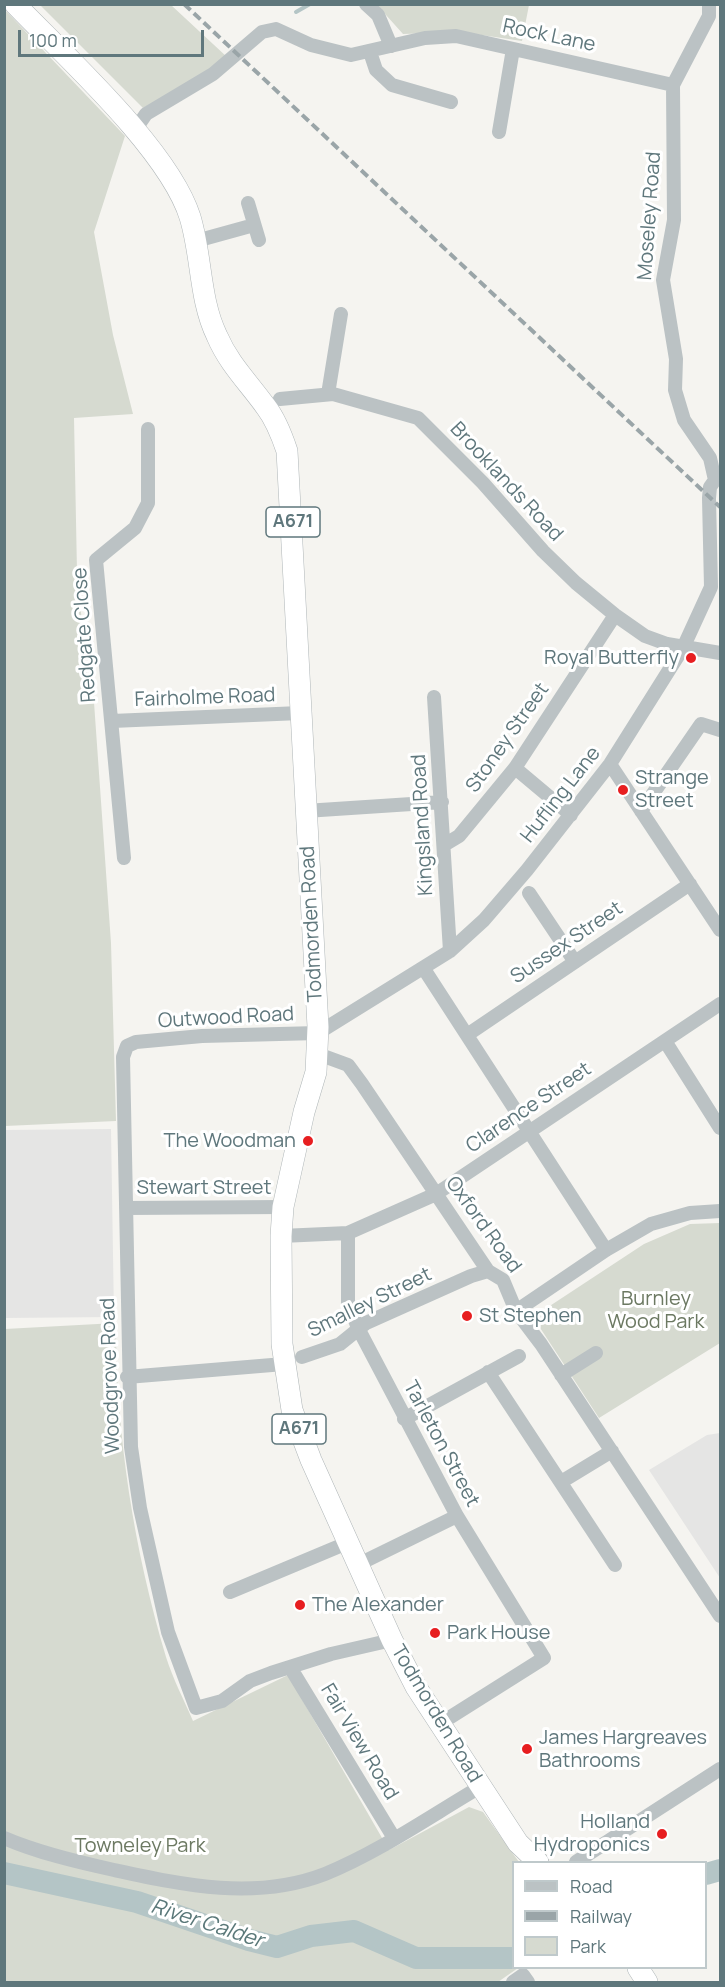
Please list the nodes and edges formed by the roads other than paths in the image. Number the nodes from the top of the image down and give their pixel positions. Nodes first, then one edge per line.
1 (15, 4) edge
2 (366, 4) edge
3 (710, 4) edge
4 (391, 46) junction
5 (513, 49) junction
6 (370, 52) junction
7 (673, 84) junction
8 (451, 102) dead end
9 (135, 130) junction
10 (499, 132) dead end
11 (248, 203) dead end
12 (254, 225) junction
13 (259, 240) dead end
14 (196, 242) junction
15 (341, 314) dead end
16 (328, 394) junction
17 (280, 399) dead end
18 (148, 429) dead end
19 (709, 498) joint
20 (615, 615) junction
21 (683, 648) junction
22 (720, 653) edge
23 (434, 697) dead end
24 (300, 713) junction
25 (112, 721) junction
26 (720, 730) edge
27 (610, 764) junction
28 (515, 768) junction
29 (442, 802) junction
30 (305, 811) junction
31 (641, 811) junction
32 (571, 815) junction
33 (444, 845) junction
34 (124, 858) dead end
35 (690, 884) junction
36 (529, 893) dead end
37 (720, 930) edge
38 (450, 951) junction
39 (575, 962) junction
40 (424, 969) junction
41 (720, 1004) edge
42 (467, 1035) junction
43 (665, 1041) junction
44 (136, 1042) joint
45 (318, 1044) junction
46 (720, 1128) edge
47 (529, 1131) junction
48 (436, 1194) junction
49 (283, 1207) junction
50 (126, 1208) junction
51 (720, 1211) edge
52 (348, 1233) junction
53 (280, 1236) junction
54 (606, 1250) junction
55 (488, 1271) junction
56 (516, 1311) junction
57 (358, 1328) junction
58 (596, 1353) dead end
59 (519, 1356) dead end
60 (293, 1360) junction
61 (488, 1372) junction
62 (561, 1375) junction
63 (128, 1377) junction
64 (404, 1419) junction
65 (612, 1450) junction
66 (561, 1482) junction
67 (457, 1516) junction
68 (347, 1543) junction
69 (357, 1565) junction
70 (615, 1565) dead end
71 (230, 1592) dead end
72 (720, 1616) edge
73 (392, 1640) junction
74 (290, 1667) junction
75 (441, 1723) junction
76 (720, 1769) edge
77 (480, 1787) junction
78 (4, 1838) edge
79 (394, 1838) junction
80 (536, 1861) edge
81 (579, 1861) edge
82 (639, 1969) edge
83 (647, 1983) edge

1 - 9 highway, Todmorden Road / A671
2 - 4 street
3 - 7 street, Moseley Road
4 - 5 street, Rock Lane
4 - 6 street, Rock Lane
5 - 7 street, Rock Lane
5 - 10 street
6 - 8 street
6 - 9 street, Rock Lane
7 - 19 street, Moseley Road
9 - 14 highway, Todmorden Road / A671
11 - 12 street
12 - 13 street
12 - 14 street
14 - 24 highway, Todmorden Road / A671
15 - 16 street
16 - 17 street, Brooklands Road
16 - 20 street, Brooklands Road
18 - 25 street, Redgate Close
19 - 21 street, Hufling Lane
20 - 21 street, Brooklands Road
20 - 28 street, Stoney Street
21 - 22 street, Brooklands Road
21 - 27 street, Hufling Lane
23 - 29 street, Kingsland Road
24 - 25 street, Fairholme Road
24 - 30 highway, Todmorden Road / A671
25 - 34 street, Redgate Close
26 - 31 street
27 - 31 street
27 - 32 street, Hufling Lane
28 - 32 street
28 - 33 street, Stoney Street
29 - 30 street
29 - 33 street, Kingsland Road
30 - 45 highway, Todmorden Road / A671
31 - 35 street
32 - 38 street, Hufling Lane
33 - 38 street, Kingsland Road
35 - 37 street
35 - 39 street, Sussex Street
36 - 39 street
38 - 40 street, Hufling Lane
39 - 42 street, Sussex Street
40 - 42 street
40 - 45 street, Hufling Lane
41 - 43 street, Clarence Street
42 - 47 street
43 - 46 street
43 - 47 street, Clarence Street
44 - 45 street, Outwood Road
44 - 50 street, Woodgrove Road
45 - 48 street, Oxford Road
45 - 49 highway, Todmorden Road / A671
47 - 48 street, Clarence Street
47 - 54 street
48 - 52 street, Clarence Street
48 - 55 street, Oxford Road
49 - 50 street, Stewart Street
49 - 53 highway, Todmorden Road / A671
50 - 63 street, Woodgrove Road
51 - 54 street
52 - 53 street, Clarence Street
52 - 57 street, Tarleton Street
53 - 60 highway, Todmorden Road / A671
54 - 56 street
55 - 56 street, Oxford Road
55 - 57 street, Smalley Street
56 - 62 street, Oxford Road
57 - 60 street, Smalley Street
57 - 64 street, Tarleton Street
58 - 62 street
59 - 61 street
60 - 63 street, Smalley Street
60 - 68 highway, Todmorden Road / A671
61 - 64 street
61 - 66 street
62 - 65 street, Oxford Road
63 - 74 street, Woodgrove Road
64 - 67 street, Tarleton Street
65 - 66 street
65 - 72 street, Oxford Road
66 - 70 street
67 - 69 street
67 - 75 street, Tarleton Street
68 - 69 highway, Todmorden Road / A671
68 - 71 street
69 - 73 highway, Todmorden Road / A671
73 - 74 street
73 - 75 highway, Todmorden Road / A671
74 - 79 street, Fair View Road
75 - 77 highway, Todmorden Road / A671
76 - 81 street
77 - 79 street
77 - 80 highway, Todmorden Road / A671
78 - 79 street
82 - 83 highway

